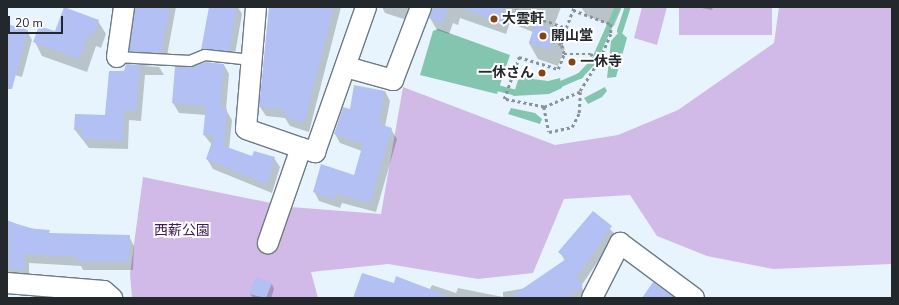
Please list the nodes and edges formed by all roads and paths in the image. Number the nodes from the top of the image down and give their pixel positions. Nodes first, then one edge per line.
1 (124, 7) edge
2 (256, 7) edge
3 (366, 7) edge
4 (421, 7) edge
5 (573, 9) edge
6 (502, 15) dead end
7 (566, 28) junction
8 (565, 32) junction
9 (579, 37) dead end
10 (553, 41) dead end
11 (561, 44) junction
12 (564, 54) junction
13 (117, 57) joint
14 (599, 57) junction
15 (252, 60) junction
16 (346, 66) junction
17 (580, 92) junction
18 (544, 107) junction
19 (301, 148) junction
20 (268, 243) dead end
21 (7, 284) edge
22 (112, 298) edge
23 (592, 298) edge
24 (694, 298) edge

1 - 13 street
2 - 15 street
3 - 16 street
4 - 16 street
5 - 7 path
5 - 14 path
6 - 7 path
7 - 8 path
8 - 9 path
8 - 11 path
10 - 11 path
11 - 12 path
12 - 14 path
12 - 18 path
13 - 15 lane
14 - 17 path
15 - 19 street
16 - 19 street
17 - 18 path
17 - 18 path
19 - 20 street
21 - 22 street
23 - 24 street

